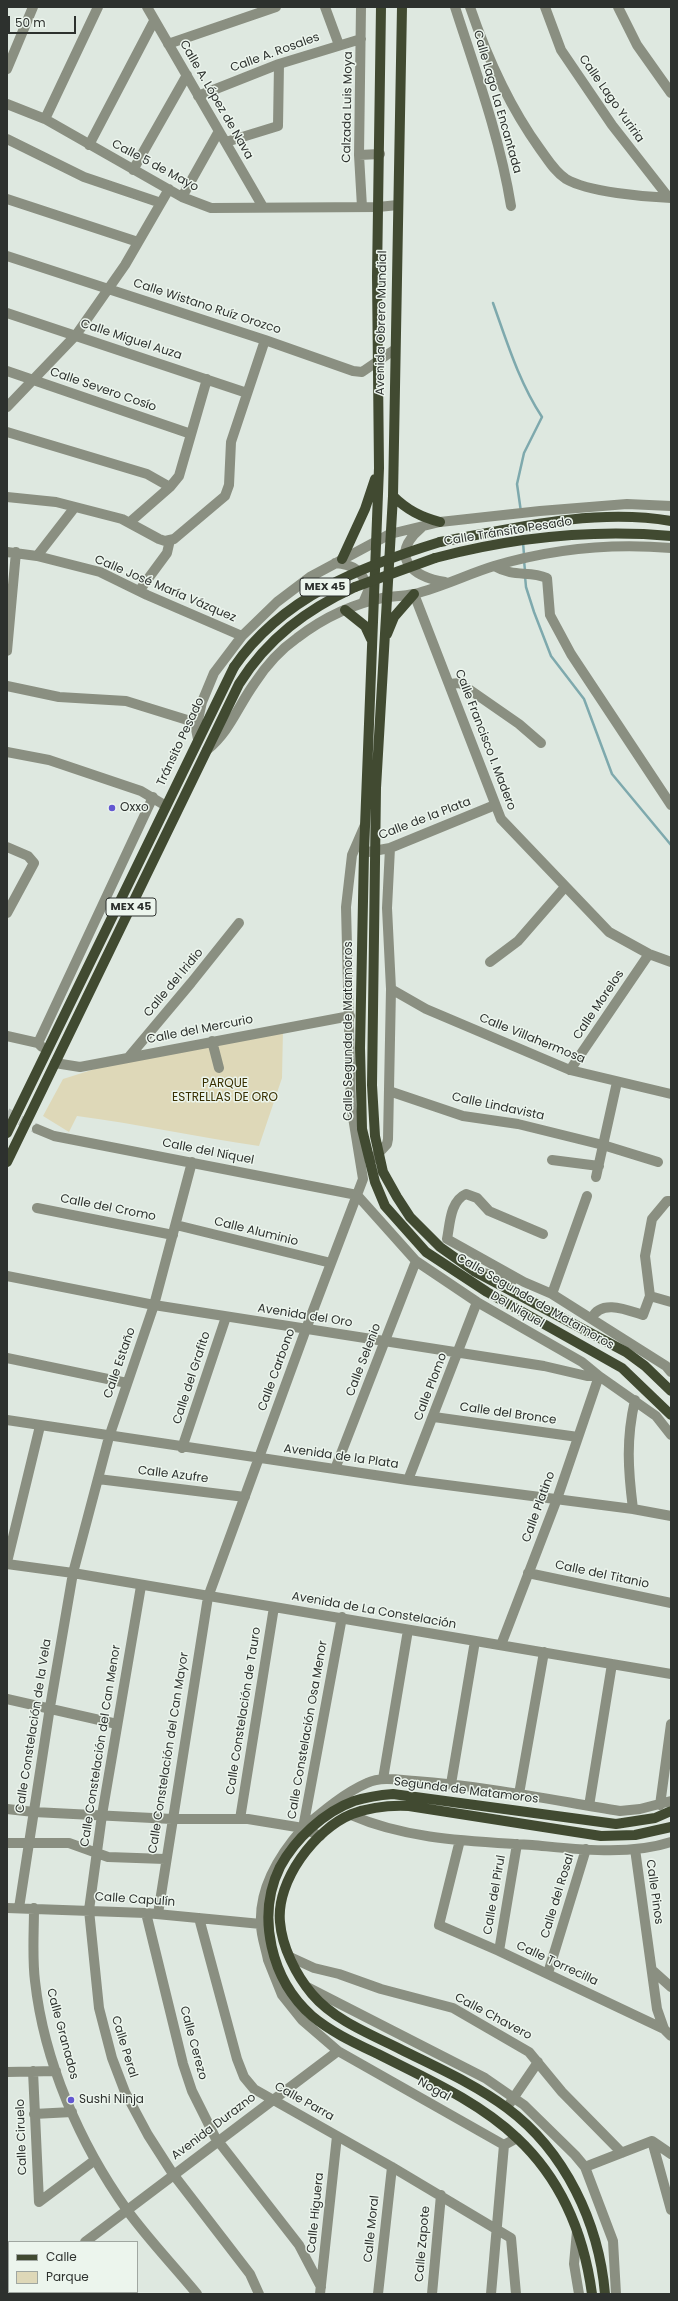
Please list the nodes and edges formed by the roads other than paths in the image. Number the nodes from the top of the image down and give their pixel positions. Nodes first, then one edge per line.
1 (33, 7) edge
2 (98, 7) edge
3 (147, 7) edge
4 (276, 7) edge
5 (325, 7) edge
6 (361, 7) edge
7 (381, 7) edge
8 (402, 7) edge
9 (455, 7) edge
10 (470, 7) edge
11 (545, 7) edge
12 (618, 7) edge
13 (154, 21) junction
14 (362, 39) junction
15 (168, 44) junction
16 (339, 45) junction
17 (279, 64) junction
18 (7, 69) edge
19 (187, 74) junction
20 (671, 93) edge
21 (198, 96) junction
22 (7, 104) edge
23 (45, 119) junction
24 (220, 131) junction
25 (7, 139) edge
26 (226, 142) junction
27 (89, 145) junction
28 (380, 154) junction
29 (359, 155) junction
30 (133, 170) junction
31 (169, 189) junction
32 (182, 197) junction
33 (670, 198) edge
34 (7, 199) edge
35 (161, 203) junction
36 (398, 205) junction
37 (510, 206) dead end
38 (263, 207) junction
39 (362, 207) junction
40 (378, 207) junction
41 (138, 242) junction
42 (7, 256) edge
43 (109, 288) junction
44 (7, 313) edge
45 (76, 335) junction
46 (265, 340) junction
47 (394, 350) junction
48 (377, 364) junction
49 (7, 371) edge
50 (207, 379) junction
51 (33, 380) junction
52 (247, 393) junction
53 (7, 407) edge
54 (7, 432) edge
55 (191, 434) junction
56 (379, 468) junction
57 (170, 487) junction
58 (392, 496) junction
59 (7, 497) edge
60 (75, 506) junction
61 (671, 506) edge
62 (671, 521) edge
63 (130, 522) junction
64 (440, 522) junction
65 (422, 527) junction
66 (390, 534) junction
67 (671, 536) edge
68 (170, 540) junction
69 (377, 542) junction
70 (440, 542) joint
71 (671, 548) edge
72 (11, 552) edge
73 (37, 556) junction
74 (338, 561) junction
75 (494, 566) junction
76 (448, 583) junction
77 (139, 591) junction
78 (414, 594) junction
79 (386, 597) junction
80 (374, 601) junction
81 (363, 603) junction
82 (345, 610) junction
83 (242, 636) junction
84 (371, 639) junction
85 (385, 640) junction
86 (7, 651) edge
87 (450, 684) junction
88 (7, 686) edge
89 (197, 723) junction
90 (198, 739) junction
91 (542, 743) dead end
92 (206, 751) junction
93 (7, 752) edge
94 (153, 797) junction
95 (495, 805) junction
96 (671, 805) edge
97 (166, 806) junction
98 (365, 825) junction
99 (7, 847) edge
100 (390, 848) junction
101 (364, 852) junction
102 (376, 852) junction
103 (565, 887) junction
104 (7, 913) edge
105 (239, 923) dead end
106 (649, 954) junction
107 (490, 962) dead end
108 (671, 962) edge
109 (391, 989) junction
110 (350, 1016) junction
111 (7, 1036) edge
112 (212, 1041) junction
113 (38, 1042) junction
114 (46, 1052) junction
115 (128, 1058) junction
116 (55, 1063) junction
117 (219, 1068) dead end
118 (570, 1070) junction
119 (617, 1082) junction
120 (390, 1091) junction
121 (671, 1094) edge
122 (37, 1130) tunnel mouth
123 (7, 1133) edge
124 (603, 1145) junction
125 (379, 1153) junction
126 (552, 1160) dead end
127 (7, 1162) edge
128 (192, 1162) junction
129 (370, 1162) junction
130 (658, 1162) dead end
131 (599, 1166) junction
132 (596, 1177) dead end
133 (363, 1179) junction
134 (357, 1195) junction
135 (587, 1196) dead end
136 (669, 1201) edge
137 (37, 1208) dead end
138 (175, 1230) junction
139 (543, 1234) dead end
140 (416, 1261) junction
141 (330, 1263) junction
142 (474, 1271) junction
143 (8, 1278) edge
144 (524, 1282) junction
145 (552, 1294) junction
146 (650, 1296) junction
147 (477, 1302) junction
148 (671, 1302) edge
149 (154, 1305) junction
150 (226, 1317) junction
151 (592, 1318) junction
152 (306, 1329) junction
153 (385, 1341) junction
154 (458, 1353) junction
155 (7, 1358) edge
156 (671, 1372) edge
157 (599, 1376) junction
158 (127, 1383) junction
159 (671, 1391) edge
160 (635, 1400) junction
161 (671, 1415) edge
162 (434, 1416) junction
163 (7, 1420) edge
164 (40, 1426) junction
165 (671, 1435) edge
166 (109, 1437) junction
167 (578, 1437) junction
168 (182, 1448) junction
169 (258, 1458) junction
170 (335, 1469) junction
171 (98, 1479) junction
172 (408, 1480) junction
173 (245, 1497) junction
174 (556, 1499) junction
175 (633, 1509) junction
176 (671, 1516) edge
177 (7, 1563) edge
178 (73, 1573) junction
179 (528, 1573) junction
180 (141, 1586) junction
181 (208, 1597) junction
182 (671, 1603) edge
183 (274, 1607) junction
184 (342, 1618) junction
185 (408, 1630) junction
186 (476, 1641) junction
187 (501, 1645) junction
188 (544, 1652) junction
189 (612, 1664) junction
190 (671, 1674) edge
191 (7, 1699) edge
192 (50, 1707) junction
193 (117, 1724) junction
194 (671, 1724) edge
195 (383, 1779) junction
196 (452, 1784) junction
197 (519, 1794) junction
198 (671, 1801) edge
199 (660, 1805) junction
200 (589, 1806) junction
201 (7, 1809) edge
202 (671, 1811) edge
203 (34, 1812) junction
204 (102, 1815) junction
205 (351, 1815) junction
206 (172, 1819) junction
207 (240, 1819) junction
208 (671, 1827) edge
209 (306, 1830) junction
210 (320, 1836) junction
211 (460, 1840) junction
212 (7, 1842) edge
213 (671, 1842) edge
214 (28, 1843) junction
215 (517, 1844) junction
216 (586, 1849) junction
217 (636, 1849) junction
218 (98, 1852) junction
219 (165, 1860) junction
220 (7, 1908) edge
221 (19, 1908) junction
222 (34, 1908) junction
223 (89, 1910) junction
224 (146, 1913) junction
225 (158, 1914) junction
226 (199, 1918) junction
227 (261, 1924) junction
228 (499, 1950) junction
229 (290, 1958) junction
230 (271, 1959) junction
231 (652, 1970) junction
232 (548, 1973) junction
233 (671, 1986) edge
234 (307, 1987) junction
235 (657, 2009) joint
236 (667, 2032) edge
237 (338, 2051) junction
238 (433, 2051) junction
239 (538, 2062) junction
240 (430, 2064) junction
241 (33, 2071) junction
242 (56, 2071) junction
243 (7, 2072) edge
244 (514, 2098) junction
245 (272, 2099) junction
246 (507, 2108) junction
247 (72, 2112) junction
248 (34, 2114) junction
249 (338, 2136) junction
250 (517, 2138) junction
251 (218, 2140) junction
252 (652, 2141) junction
253 (504, 2145) junction
254 (622, 2153) junction
255 (671, 2154) edge
256 (96, 2160) junction
257 (585, 2166) junction
258 (392, 2167) junction
259 (173, 2174) junction
260 (440, 2195) junction
261 (127, 2210) junction
262 (671, 2210) edge
263 (497, 2229) junction
264 (577, 2231) junction
265 (86, 2241) edge
266 (321, 2290) edge
267 (197, 2294) edge
268 (259, 2294) edge
269 (378, 2294) edge
270 (432, 2294) edge
271 (491, 2294) edge
272 (516, 2294) edge
273 (579, 2294) edge
274 (592, 2294) edge
275 (605, 2294) edge
276 (616, 2294) edge

1 - 18 street
2 - 23 street
3 - 13 street, Calle A. López de Nava
4 - 15 street
5 - 16 street
6 - 14 street, Calzada Luis Moya
7 - 28 main road, Avenida Obrero Mundial
8 - 36 main road, Avenida Obrero Mundial
9 - 37 street, Calle Lago La Encantada
10 - 33 street, Calle Lago La Encantada
11 - 33 street, Calle Lago Yuriria
12 - 20 street
13 - 15 street, Calle A. López de Nava
13 - 27 street
14 - 16 street, Calle A. Rosales
14 - 29 street, Calzada Luis Moya
15 - 19 street, Calle A. López de Nava
16 - 17 street, Calle A. Rosales
17 - 21 street, Calle A. Rosales
17 - 26 street
19 - 21 street, Calle A. López de Nava
19 - 30 street
21 - 24 street, Calle A. López de Nava
22 - 23 street, Calle 5 de Mayo
23 - 27 street, Calle 5 de Mayo
24 - 26 street, Calle A. López de Nava
24 - 32 street
25 - 35 street
26 - 38 street, Calle A. López de Nava
27 - 30 street, Calle 5 de Mayo
28 - 29 street
28 - 40 main road, Avenida Obrero Mundial
29 - 39 street, Calzada Luis Moya
30 - 31 street, Calle 5 de Mayo
31 - 32 street, Calle 5 de Mayo
31 - 35 street
32 - 38 street, Calle 5 de Mayo
34 - 41 street
35 - 41 street
36 - 40 street, Calle 5 de Mayo
36 - 47 main road, Avenida Obrero Mundial
38 - 39 street, Calle 5 de Mayo
39 - 40 street, Calle 5 de Mayo
40 - 48 main road, Avenida Obrero Mundial
41 - 43 street
42 - 43 street, Calle Wistano Ruíz Orozco
43 - 45 street
43 - 46 street, Calle Wistano Ruíz Orozco
44 - 45 street, Calle Miguel Auza
45 - 50 street, Calle Miguel Auza
45 - 51 street
46 - 48 street, Calle Wistano Ruíz Orozco
46 - 52 street
47 - 48 street, Calle Wistano Ruíz Orozco
47 - 58 main road, Avenida Obrero Mundial
48 - 56 main road, Avenida Obrero Mundial
49 - 51 street, Calle Severo Cosío
50 - 52 street, Calle Miguel Auza
50 - 55 street
51 - 53 street
51 - 55 street, Calle Severo Cosío
52 - 68 street
54 - 57 street
55 - 57 street
56 - 69 main road, Avenida Obrero Mundial
56 - 74 main road
57 - 63 street
58 - 64 main road
58 - 66 main road, Avenida Obrero Mundial
59 - 60 street
60 - 63 street
60 - 73 street
61 - 64 street
62 - 70 main road, Calle Tránsito Pesado / MEX 45
63 - 68 street
64 - 65 street
65 - 66 street
65 - 76 street
66 - 69 street
66 - 79 main road, Avenida Obrero Mundial
67 - 92 main road, Calle Tránsito Pesado / MEX 45, bridge
68 - 77 street
69 - 74 street
69 - 80 main road, Avenida Obrero Mundial
70 - 90 main road, Tránsito Pesado / MEX 45, bridge
71 - 75 street
72 - 73 street, Calle José María Vázquez
72 - 86 street
73 - 77 street, Calle José María Vázquez
74 - 81 street
74 - 83 street
75 - 76 street
75 - 96 street
76 - 78 street
77 - 83 street, Calle José María Vázquez
78 - 79 street
78 - 85 main road
78 - 87 street, Calle Francisco I. Madero
79 - 80 street
79 - 85 main road, Avenida Obrero Mundial
80 - 81 street
80 - 84 main road, Avenida Obrero Mundial
81 - 82 street
82 - 84 main road
82 - 92 street
83 - 89 street
84 - 98 main road, Calle Segunda de Matamoros
85 - 102 main road, Calle Segunda de Matamoros
87 - 91 street
87 - 95 street, Calle Francisco I. Madero
88 - 89 street
89 - 90 street
90 - 97 main road, Tránsito Pesado / MEX 45
92 - 116 main road, MEX 45
93 - 94 street
94 - 97 street
94 - 113 street
95 - 100 street, Calle de la Plata
95 - 103 street, Calle Francisco I. Madero
97 - 114 main road, Tránsito Pesado / MEX 45
98 - 101 main road, Calle Segunda de Matamoros
98 - 110 street, Calle Carbono
99 - 104 street
100 - 102 street, Calle de la Plata
100 - 109 street
101 - 102 street, Calle de la Plata
101 - 129 main road, Calle Segunda de Matamoros
102 - 125 main road, Calle Segunda de Matamoros
103 - 106 street, Calle Francisco I. Madero
103 - 107 street
105 - 115 street, Calle del Iridio
106 - 108 street, Calle Francisco I. Madero
106 - 118 street, Calle Morelos
109 - 118 street, Calle Villahermosa
109 - 120 street
110 - 112 street, Calle del Mercurio
110 - 133 street, Calle Carbono
111 - 113 street
112 - 115 street, Calle del Mercurio
112 - 117 street
113 - 114 street
114 - 123 main road, MEX 45
115 - 116 street, Calle del Mercurio
116 - 127 main road, MEX 45
118 - 119 street, Calle Villahermosa
119 - 121 street, Calle Villahermosa
119 - 124 street
120 - 124 street, Calle Lindavista
120 - 125 street
122 - 128 street, Calle del Níquel
124 - 130 street, Calle Lindavista
124 - 131 street
125 - 129 street
125 - 142 main road, Calle Segunda de Matamoros
126 - 131 street
128 - 134 street, Calle del Níquel
128 - 138 street, Calle Estaño
129 - 133 street
129 - 161 main road, Calle Segunda de Matamoros
131 - 132 street
133 - 134 street, Calle Carbono
134 - 140 street, Del Niquel
134 - 141 street, Calle Carbono
135 - 145 street
136 - 146 street
137 - 138 street, Calle del Cromo
138 - 141 street, Calle Aluminio
138 - 149 street, Calle Estaño
139 - 144 street
140 - 147 street, Del Niquel
140 - 153 street, Calle Selenio
141 - 152 street, Calle Carbono
142 - 144 street
142 - 159 main road, Calle Segunda de Matamoros
143 - 149 street, Avenida del Oro
144 - 145 street
145 - 151 street
146 - 148 street
146 - 151 street
147 - 154 street, Calle Plomo
147 - 157 street, Del Niquel
149 - 150 street, Avenida del Oro
149 - 158 street, Calle Estaño
150 - 152 street, Avenida del Oro
150 - 168 street, Calle del Grafito
151 - 156 street
152 - 153 street, Avenida del Oro
152 - 169 street, Calle Carbono
153 - 154 street, Avenida del Oro
153 - 170 street, Calle Selenio
154 - 157 street, Avenida del Oro
154 - 162 street, Calle Plomo
155 - 158 street
157 - 160 street, Del Niquel
157 - 167 street, Calle Platino
158 - 166 street, Calle Estaño
160 - 165 street, Del Niquel
160 - 175 street
162 - 167 street, Calle del Bronce
162 - 172 street, Calle Plomo
163 - 164 street, Avenida de la Plata
164 - 166 street, Avenida de la Plata
164 - 177 street
166 - 168 street, Avenida de la Plata
166 - 171 street, Calle Estaño
167 - 174 street, Calle Platino
168 - 169 street, Avenida de la Plata
169 - 170 street, Avenida de la Plata
169 - 173 street, Calle Carbono
170 - 172 street, Avenida de la Plata
171 - 173 street, Calle Azufre
171 - 178 street, Calle Estaño
172 - 174 street, Avenida de la Plata
173 - 181 street, Calle Carbono
174 - 175 street, Avenida de la Plata
174 - 179 street, Calle Platino
175 - 176 street, Avenida de la Plata
177 - 178 street, Avenida de La Constelación
178 - 180 street, Avenida de La Constelación
178 - 192 street, Calle Constelación de la Vela
179 - 182 street, Calle del Titanio
179 - 187 street, Calle Platino
180 - 181 street, Avenida de La Constelación
180 - 193 street, Calle Constelación del Can Menor
181 - 183 street, Avenida de La Constelación
181 - 206 street, Calle Constelación del Can Mayor
183 - 184 street, Avenida de La Constelación
183 - 207 street, Calle Constelación de Tauro
184 - 185 street, Avenida de La Constelación
184 - 209 street, Calle Constelación Osa Menor
185 - 186 street, Avenida de La Constelación
185 - 195 street
186 - 187 street, Avenida de La Constelación
186 - 196 street
187 - 188 street, Avenida de La Constelación
188 - 189 street, Avenida de La Constelación
188 - 197 street
189 - 190 street, Avenida de La Constelación
189 - 200 street
191 - 192 street
192 - 193 street
192 - 203 street, Calle Constelación de la Vela
193 - 204 street, Calle Constelación del Can Menor
194 - 199 street
195 - 196 street
195 - 209 street
196 - 197 street
197 - 200 street
198 - 199 street
199 - 200 street
201 - 203 street
202 - 209 main road, Segunda de Matamoros
203 - 204 street
203 - 214 street, Calle Constelación de la Vela
204 - 206 street
204 - 218 street, Calle Constelación del Can Menor
205 - 208 main road, Segunda de Matamoros
205 - 210 main road, Segunda de Matamoros
205 - 211 street
206 - 207 street
206 - 219 street, Calle Constelación del Can Mayor
207 - 209 street
209 - 210 street, Calle Constelación Osa Menor
209 - 227 street
209 - 230 main road, Segunda de Matamoros
210 - 229 main road, Segunda de Matamoros
211 - 215 street
211 - 228 street, Calle Torrecilla
212 - 214 street
213 - 217 street
214 - 218 street
214 - 221 street, Calle Constelación de la Vela
215 - 216 street
215 - 228 street, Calle del Pirul
216 - 217 street
216 - 232 street, Calle del Rosal
217 - 231 street, Calle Pinos
218 - 219 street
218 - 223 street, Calle Constelación del Can Menor
219 - 225 street, Calle Constelación del Can Mayor
220 - 221 street, Calle Capulín
221 - 222 street, Calle Capulín
222 - 223 street, Calle Capulín
222 - 242 street, Calle Granados
223 - 224 street, Calle Capulín
223 - 259 street, Calle Peral
224 - 225 street, Calle Capulín
224 - 251 street, Calle Cerezo
225 - 226 street, Calle Capulín
226 - 227 street, Calle Capulín
226 - 245 street, Calle Parra
227 - 230 street
228 - 232 street, Calle Torrecilla
229 - 234 main road, Segunda de Matamoros
229 - 239 street, Calle Chavero
230 - 237 street
230 - 250 main road, Segunda de Matamoros
231 - 233 street
231 - 235 street, Calle Pinos
232 - 236 street, Calle Torrecilla
234 - 238 street
234 - 240 main road, Segunda de Matamoros
235 - 236 street, Calle Torrecilla
237 - 245 street, Avenida Durazno
237 - 253 street, Nogal
238 - 240 street
238 - 244 street
239 - 244 street
239 - 254 street, Calle Chavero
240 - 246 main road, Segunda de Matamoros
241 - 242 street
241 - 243 street
241 - 248 street, Calle Ciruelo
242 - 247 street, Calle Granados
244 - 246 street
244 - 257 street
245 - 249 street, Calle Parra
245 - 251 street, Avenida Durazno
246 - 275 main road, Segunda de Matamoros
247 - 248 street
247 - 256 street, Calle Granados
248 - 256 street, Calle Ciruelo
249 - 258 street, Calle Parra
249 - 266 street, Calle Higuera
250 - 253 street
250 - 264 main road, Segunda de Matamoros
251 - 259 street, Avenida Durazno
251 - 266 street, Calle Cerezo
252 - 254 street
252 - 255 street
252 - 262 street
253 - 263 street
254 - 257 street
256 - 261 street, Calle Granados
257 - 276 street
258 - 260 street, Calle Parra
258 - 269 street, Calle Moral
259 - 261 street, Avenida Durazno
259 - 268 street, Calle Peral
260 - 263 street, Calle Parra
260 - 270 street, Calle Zapote
261 - 265 street, Avenida Durazno
261 - 267 street, Calle Granados
263 - 271 street
263 - 272 street, Calle Parra
264 - 273 street
264 - 274 main road, Segunda de Matamoros

